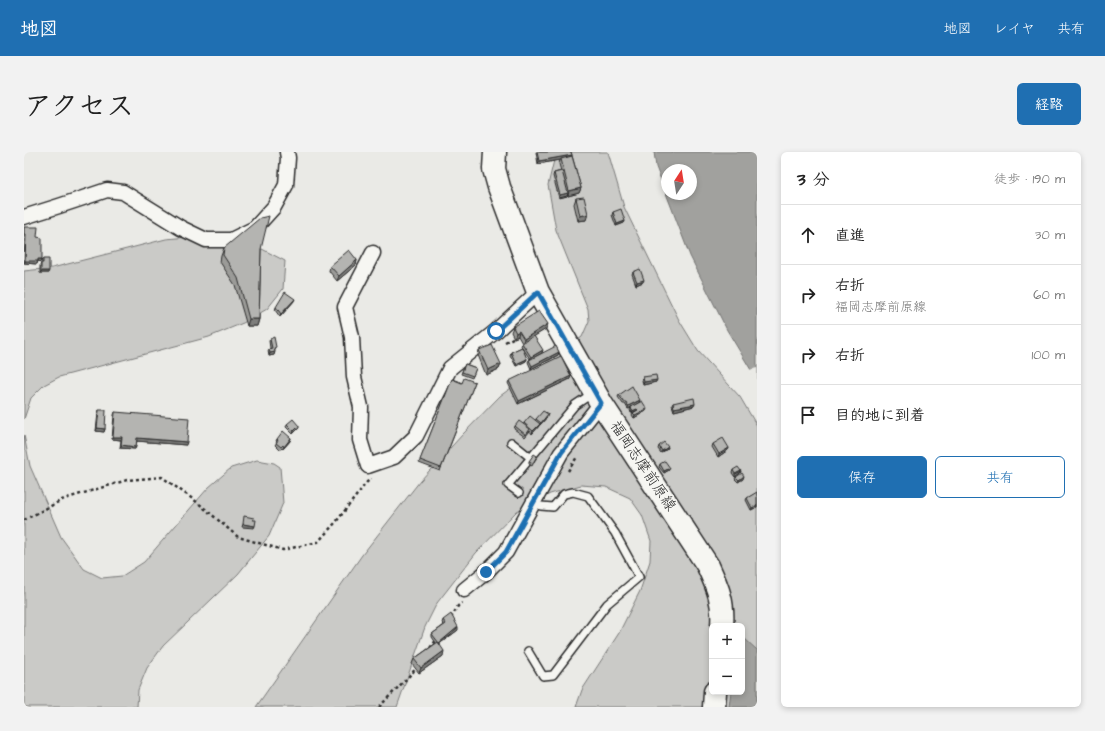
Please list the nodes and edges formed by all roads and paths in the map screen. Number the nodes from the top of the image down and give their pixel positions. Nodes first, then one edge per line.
1 (287, 152) edge
2 (495, 152) edge
3 (24, 217) edge
4 (373, 253) dead end
5 (538, 292) junction
6 (519, 335) edge
7 (502, 344) dead end
8 (598, 397) junction
9 (511, 442) dead end
10 (530, 458) junction
11 (373, 478) dead end
12 (519, 493) dead end
13 (541, 506) dead end
14 (24, 520) edge
15 (464, 590) dead end
16 (722, 623) edge
17 (528, 651) dead end
18 (715, 695) edge
19 (714, 707) edge

1 - 3 street
2 - 5 main road, 福岡志摩前原線
4 - 5 street
5 - 8 main road, 福岡志摩前原線
6 - 7 path
8 - 10 lane
8 - 15 street
8 - 16 main road, 福岡志摩前原線
9 - 10 lane
10 - 12 lane
11 - 14 path
13 - 17 lane
18 - 19 main road

